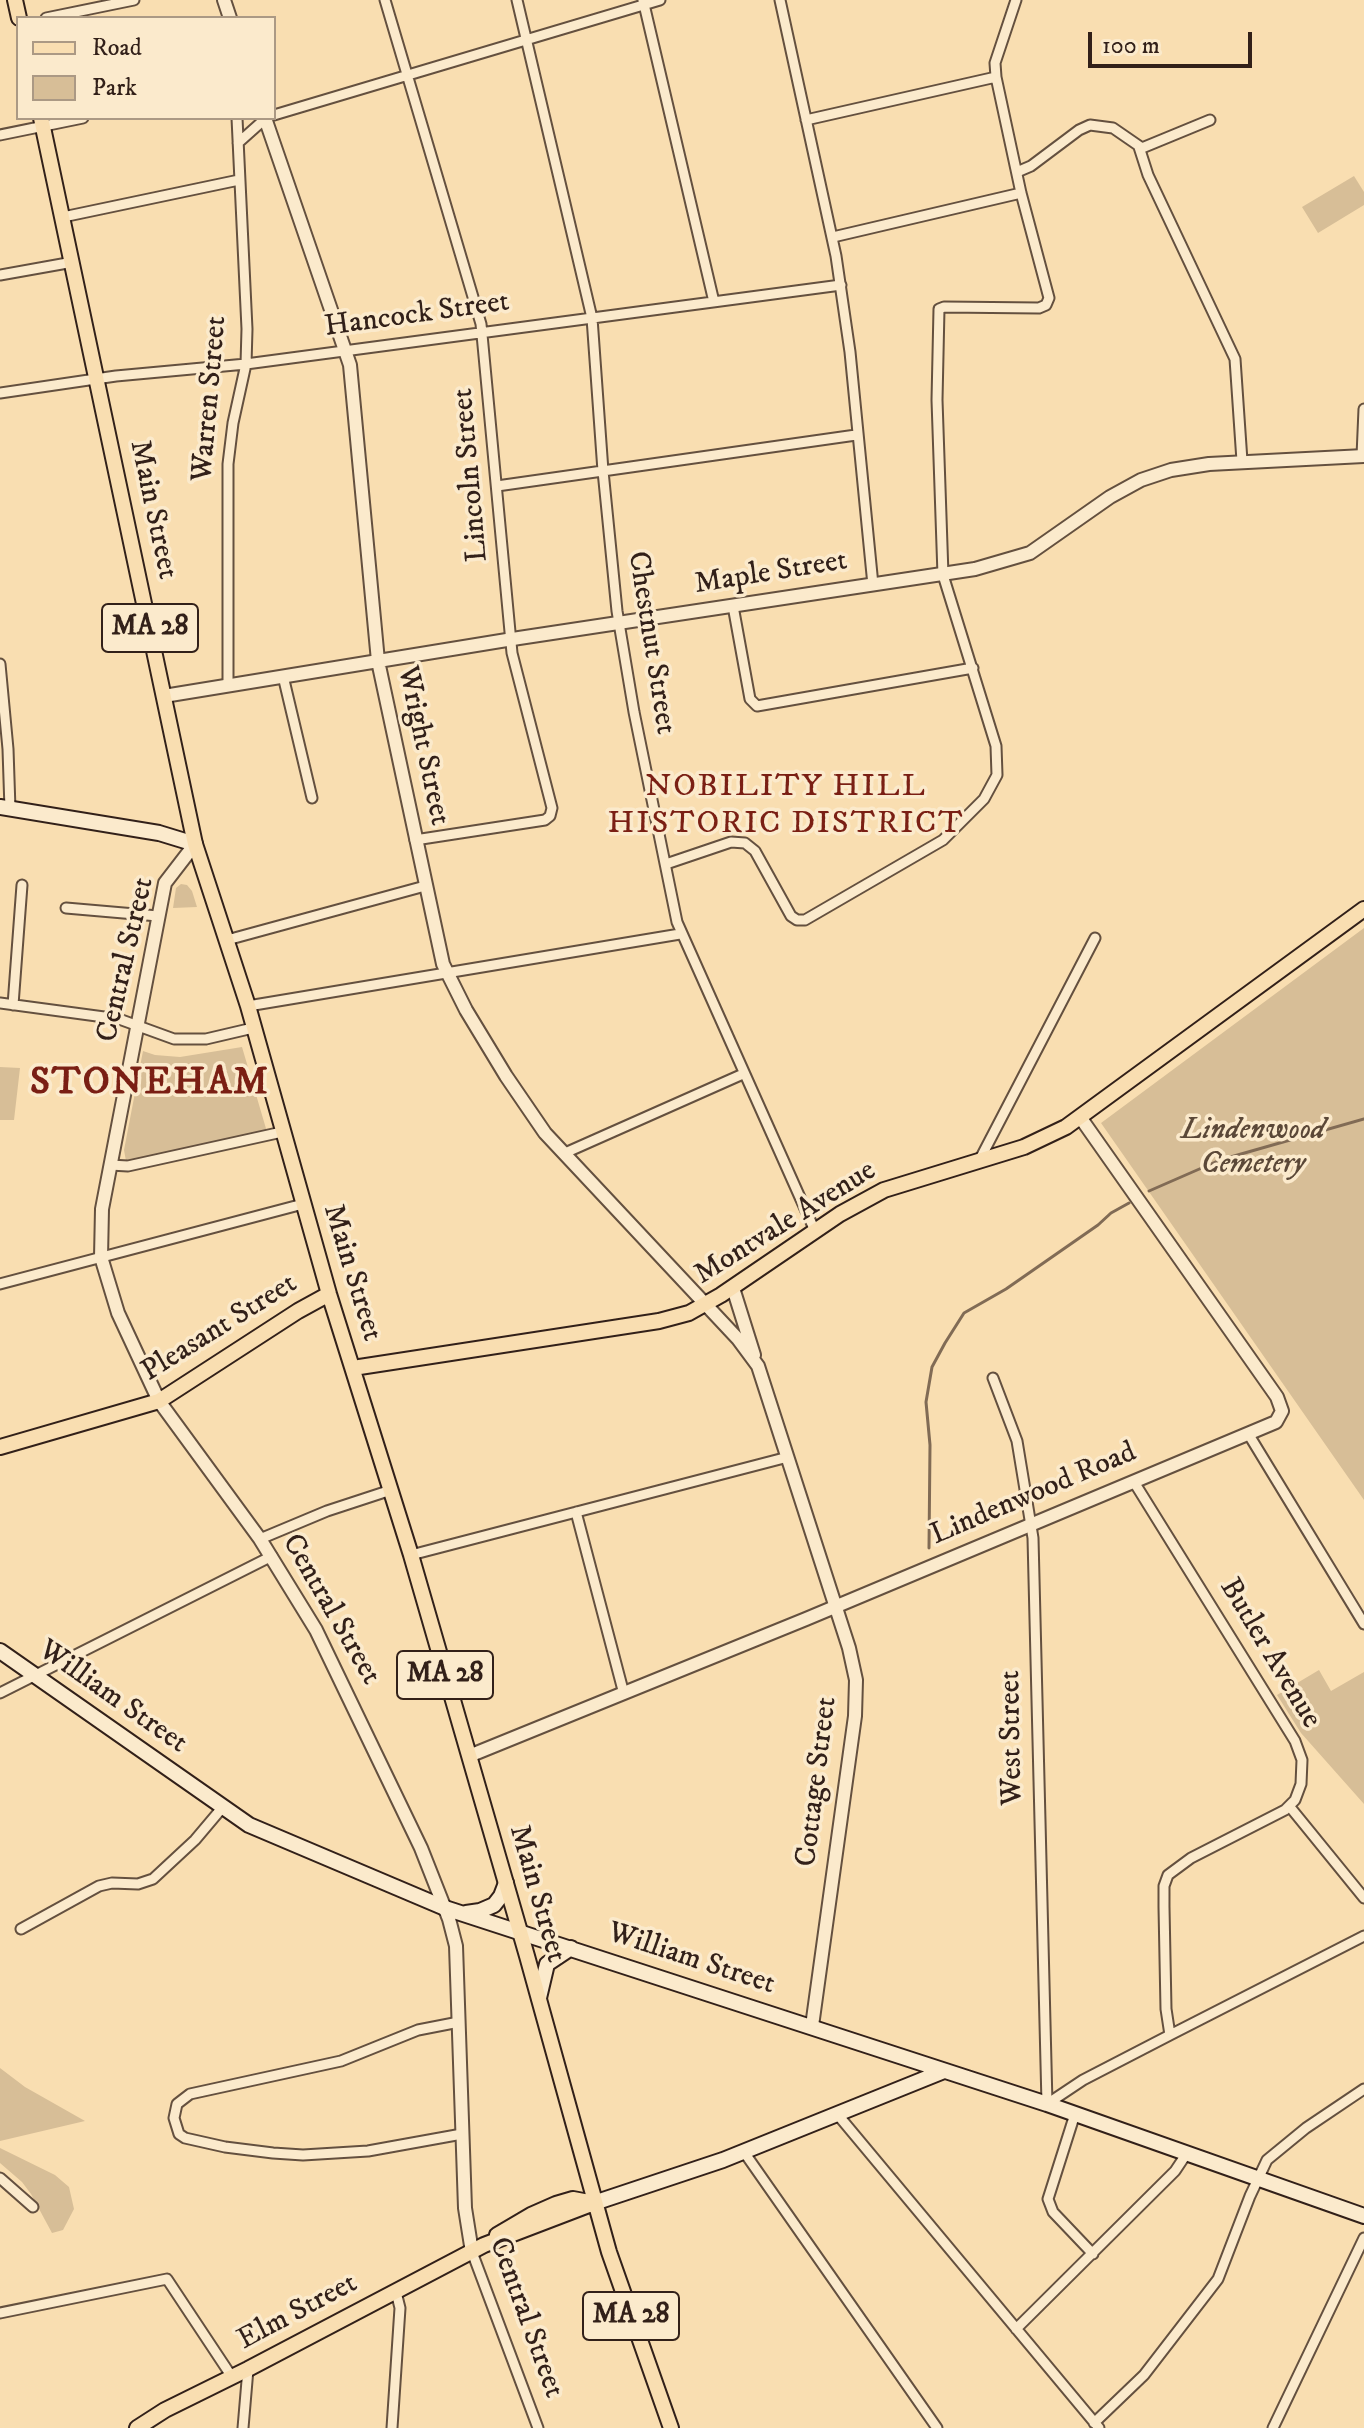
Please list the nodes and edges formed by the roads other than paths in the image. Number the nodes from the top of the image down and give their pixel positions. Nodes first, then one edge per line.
1 (134, 0) edge
2 (385, 0) edge
3 (517, 0) edge
4 (660, 0) edge
5 (780, 0) edge
6 (1016, 0) edge
7 (643, 2) edge
8 (56, 16) edge
9 (527, 40) junction
10 (408, 75) junction
11 (996, 77) junction
12 (276, 114) edge
13 (62, 120) edge
14 (237, 120) edge
15 (263, 120) edge
16 (266, 120) edge
17 (806, 120) junction
18 (1210, 120) dead end
19 (42, 122) edge
20 (0, 135) edge
21 (238, 143) junction
22 (1139, 147) junction
23 (1017, 172) junction
24 (239, 180) junction
25 (1021, 193) junction
26 (63, 217) junction
27 (833, 237) junction
28 (73, 262) junction
29 (0, 275) edge
30 (841, 285) junction
31 (714, 302) junction
32 (592, 318) junction
33 (483, 332) junction
34 (346, 350) junction
35 (246, 364) junction
36 (98, 378) junction
37 (0, 393) edge
38 (1364, 409) edge
39 (856, 435) junction
40 (1363, 456) edge
41 (1242, 461) junction
42 (603, 471) junction
43 (497, 486) junction
44 (943, 575) junction
45 (873, 585) junction
46 (733, 606) junction
47 (619, 624) junction
48 (510, 640) junction
49 (378, 661) junction
50 (0, 664) edge
51 (973, 668) junction
52 (283, 676) junction
53 (228, 684) junction
54 (164, 696) junction
55 (312, 798) dead end
56 (5, 808) edge
57 (415, 840) junction
58 (195, 844) junction
59 (666, 864) junction
60 (22, 885) dead end
61 (425, 886) junction
62 (66, 908) dead end
63 (1364, 909) edge
64 (158, 916) junction
65 (680, 934) junction
66 (1095, 938) dead end
67 (227, 940) junction
68 (446, 973) junction
69 (0, 1003) edge
70 (13, 1005) junction
71 (248, 1006) junction
72 (136, 1026) junction
73 (253, 1028) junction
74 (743, 1074) junction
75 (1080, 1117) junction
76 (282, 1132) junction
77 (565, 1153) junction
78 (979, 1161) junction
79 (110, 1165) junction
80 (303, 1204) junction
81 (815, 1231) junction
82 (101, 1257) junction
83 (0, 1284) edge
84 (733, 1288) junction
85 (329, 1294) junction
86 (705, 1305) junction
87 (758, 1366) junction
88 (353, 1368) junction
89 (993, 1378) dead end
90 (159, 1401) junction
91 (1249, 1435) junction
92 (0, 1447) edge
93 (788, 1457) junction
94 (1134, 1482) junction
95 (391, 1490) junction
96 (576, 1512) junction
97 (1032, 1524) junction
98 (260, 1539) junction
99 (411, 1555) junction
100 (272, 1556) junction
101 (835, 1606) junction
102 (1364, 1624) edge
103 (0, 1651) edge
104 (33, 1674) junction
105 (0, 1693) edge
106 (624, 1694) junction
107 (469, 1756) junction
108 (1290, 1807) junction
109 (222, 1808) junction
110 (506, 1883) junction
111 (1364, 1898) edge
112 (445, 1908) junction
113 (461, 1913) junction
114 (21, 1929) dead end
115 (520, 1932) junction
116 (1364, 1936) edge
117 (571, 1948) junction
118 (539, 1998) junction
119 (459, 2022) junction
120 (812, 2026) junction
121 (1170, 2035) junction
122 (945, 2071) junction
123 (1364, 2089) edge
124 (1047, 2104) junction
125 (1075, 2114) junction
126 (838, 2115) junction
127 (462, 2134) junction
128 (744, 2152) junction
129 (1187, 2153) junction
130 (0, 2178) edge
131 (1257, 2178) junction
132 (594, 2203) junction
133 (33, 2207) dead end
134 (1364, 2216) edge
135 (1364, 2238) edge
136 (478, 2249) junction
137 (1093, 2254) junction
138 (396, 2292) junction
139 (0, 2313) edge
140 (1016, 2329) junction
141 (248, 2369) junction
142 (232, 2377) junction
143 (1096, 2425) edge
144 (137, 2428) edge
145 (243, 2428) edge
146 (392, 2428) edge
147 (538, 2428) edge
148 (671, 2428) edge
149 (937, 2428) edge
150 (1273, 2428) edge

1 - 8 street
2 - 10 street, Lincoln Street
3 - 9 street, Chestnut Street
4 - 7 street
5 - 17 street
6 - 11 street
7 - 9 street
7 - 31 street
9 - 10 street
9 - 32 street, Chestnut Street
10 - 12 street
10 - 33 street, Lincoln Street
11 - 17 street
11 - 23 street
13 - 19 street
14 - 21 street, Warren Street
15 - 21 street
16 - 34 street, Wright Street
17 - 27 street
18 - 22 street
19 - 20 street
19 - 26 main road, Main Street / MA 28
21 - 24 street, Warren Street
22 - 23 street
22 - 41 street
23 - 25 street
24 - 26 street
24 - 35 street, Warren Street
25 - 27 street
25 - 44 street
26 - 28 main road, Main Street / MA 28
27 - 30 street
28 - 29 street
28 - 36 main road, Main Street / MA 28
30 - 31 street, Hancock Street
30 - 39 street
31 - 32 street, Hancock Street
32 - 33 street, Hancock Street
32 - 42 street, Chestnut Street
33 - 34 street, Hancock Street
33 - 43 street, Lincoln Street
34 - 35 street, Hancock Street
34 - 49 street, Wright Street
35 - 36 street, Hancock Street
35 - 53 street, Warren Street
36 - 37 street, Hancock Street
36 - 54 main road, Main Street / MA 28
38 - 40 street
39 - 42 street
39 - 45 street
40 - 41 street, Maple Street
41 - 44 street, Maple Street
42 - 43 street
42 - 47 street, Chestnut Street
43 - 48 street, Lincoln Street
44 - 45 street, Maple Street
44 - 51 street
45 - 46 street, Maple Street
46 - 47 street, Maple Street
46 - 51 street
47 - 48 street, Maple Street
47 - 59 street, Chestnut Street
48 - 49 street, Maple Street
48 - 57 street, Lincoln Street
49 - 52 street, Maple Street
49 - 57 street, Wright Street
50 - 56 street
51 - 59 street
52 - 53 street, Maple Street
52 - 55 street
53 - 54 street, Maple Street
54 - 58 main road, Main Street / MA 28
56 - 58 main road
57 - 61 street, Wright Street
58 - 64 street, Central Street
58 - 67 main road, Main Street / MA 28
59 - 65 street, Chestnut Street
60 - 70 street
61 - 67 street
61 - 68 street, Wright Street
62 - 64 street
63 - 75 main road, Montvale Avenue
64 - 72 street, Central Street
65 - 68 street
65 - 74 street, Chestnut Street
66 - 78 street
67 - 71 main road, Main Street / MA 28
68 - 71 street
68 - 77 street, Wright Street
69 - 70 street
70 - 72 street
71 - 73 main road, Main Street / MA 28
72 - 73 street
72 - 79 street, Central Street
73 - 76 main road, Main Street / MA 28
74 - 77 street
74 - 81 street, Chestnut Street
75 - 78 main road, Montvale Avenue
75 - 91 street, Lindenwood Road
76 - 79 street
76 - 80 main road, Main Street / MA 28
77 - 86 street, Wright Street
78 - 81 main road, Montvale Avenue
79 - 82 street, Central Street
80 - 82 street
80 - 85 main road, Main Street / MA 28
81 - 84 main road, Montvale Avenue
82 - 83 street
82 - 90 street, Central Street
84 - 86 main road, Montvale Avenue
84 - 87 street, Cottage Street
85 - 88 main road, Main Street / MA 28
85 - 90 main road, Pleasant Street
86 - 87 street, Cottage Street
86 - 88 main road, Montvale Avenue
87 - 93 street, Cottage Street
88 - 95 main road, Main Street / MA 28
89 - 97 street, West Street
90 - 92 main road, Pleasant Street
90 - 98 street, Central Street
91 - 94 street, Lindenwood Road
91 - 102 street
93 - 96 street
93 - 101 street, Cottage Street
94 - 97 street, Lindenwood Road
94 - 108 street, Butler Avenue
95 - 98 street
95 - 99 main road, Main Street / MA 28
96 - 99 street
96 - 106 street
97 - 101 street, Lindenwood Road
97 - 124 street, West Street
98 - 100 street, Central Street
99 - 107 main road, Main Street / MA 28
100 - 104 street
100 - 112 street, Central Street
101 - 106 street, Lindenwood Road
101 - 120 street, Cottage Street
103 - 104 main road, William Street
104 - 105 street
104 - 109 main road, William Street
106 - 107 street, Lindenwood Road
107 - 110 main road, Main Street / MA 28
108 - 111 street
108 - 121 street
109 - 112 main road, William Street
109 - 114 street
110 - 113 main road
110 - 115 main road, Main Street / MA 28
112 - 113 main road, William Street
112 - 119 street, Central Street
113 - 115 main road, William Street
115 - 117 main road, William Street
115 - 118 main road, Main Street / MA 28
116 - 121 street
117 - 118 main road
117 - 120 main road, William Street
118 - 132 main road, Main Street / MA 28
119 - 127 street, Central Street
119 - 127 street
120 - 122 main road, William Street
121 - 124 street
122 - 124 main road, William Street
122 - 126 main road, Elm Street
123 - 131 street
124 - 125 main road, William Street
125 - 129 main road, William Street
125 - 137 street
126 - 128 main road, Elm Street
126 - 140 street
127 - 136 street, Central Street
128 - 132 main road, Elm Street
128 - 149 street
129 - 131 main road, William Street
129 - 137 street
130 - 133 street
131 - 134 main road, William Street
131 - 143 street
132 - 136 main road, Elm Street
132 - 148 main road, Main Street / MA 28
135 - 150 street
136 - 138 main road, Elm Street
136 - 147 street, Central Street
137 - 140 street
138 - 141 main road, Elm Street
138 - 146 street
139 - 142 street
140 - 143 street
141 - 142 main road, Elm Street
141 - 145 street
142 - 144 main road, Elm Street

